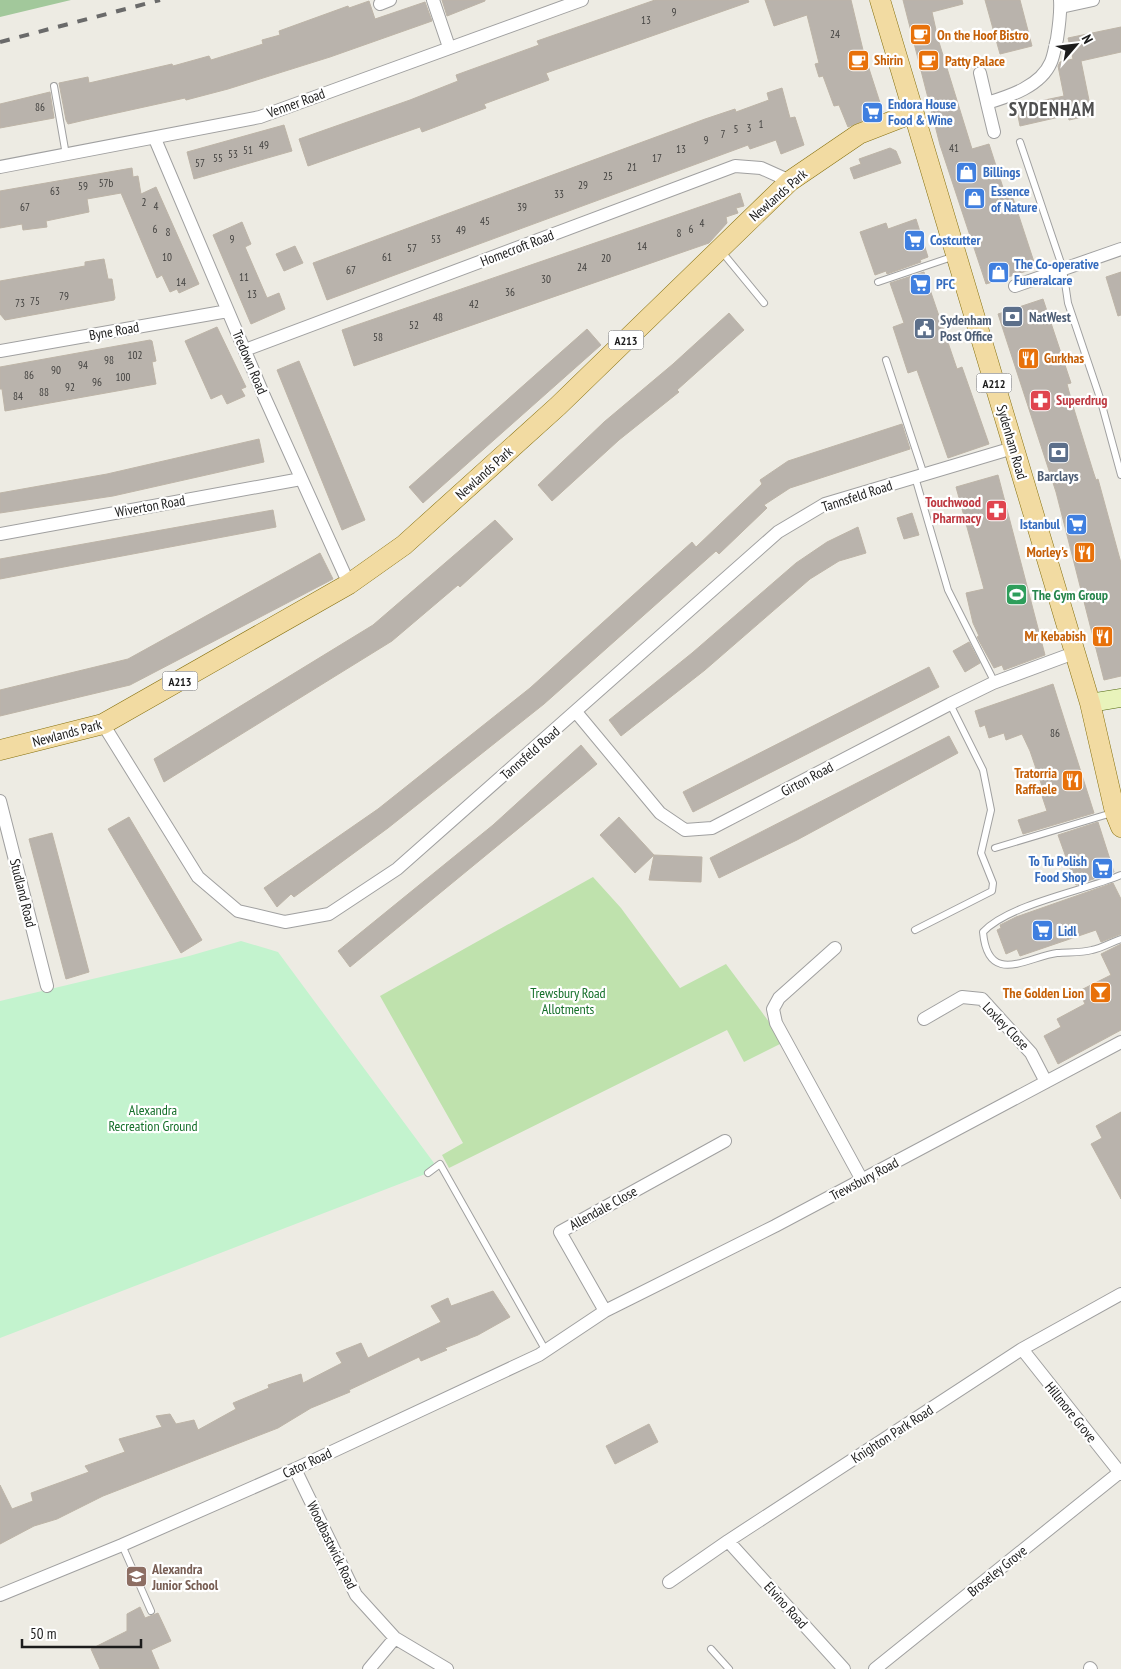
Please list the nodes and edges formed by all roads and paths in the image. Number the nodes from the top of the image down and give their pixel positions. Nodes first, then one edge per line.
1 (433, 0) edge
2 (582, 0) edge
3 (880, 0) edge
4 (1093, 0) edge
5 (563, 3) edge
6 (1061, 3) edge
7 (450, 47) junction
8 (980, 73) dead end
9 (54, 86) dead end
10 (987, 103) junction
11 (913, 114) junction
12 (994, 132) dead end
13 (156, 139) junction
14 (1020, 142) dead end
15 (66, 155) junction
16 (0, 167) edge
17 (790, 181) junction
18 (719, 249) junction
19 (1121, 249) edge
20 (956, 256) junction
21 (1063, 269) junction
22 (878, 282) dead end
23 (1014, 286) dead end
24 (764, 303) dead end
25 (228, 310) junction
26 (246, 350) junction
27 (0, 351) edge
28 (886, 360) dead end
29 (1013, 448) junction
30 (1121, 474) edge
31 (919, 476) junction
32 (301, 479) junction
33 (0, 534) edge
34 (349, 584) junction
35 (1074, 653) junction
36 (995, 682) junction
37 (1121, 698) edge
38 (1090, 703) junction
39 (950, 704) junction
40 (576, 712) junction
41 (103, 724) junction
42 (0, 750) edge
43 (0, 801) edge
44 (1118, 820) edge
45 (995, 848) dead end
46 (1121, 875) edge
47 (915, 930) dead end
48 (1121, 939) edge
49 (835, 948) dead end
50 (46, 986) dead end
51 (924, 1019) dead end
52 (1121, 1042) edge
53 (1046, 1082) junction
54 (725, 1141) dead end
55 (428, 1172) dead end
56 (862, 1180) junction
57 (1121, 1294) edge
58 (605, 1311) junction
59 (1022, 1349) junction
60 (546, 1351) junction
61 (295, 1469) junction
62 (1120, 1473) edge
63 (728, 1541) junction
64 (122, 1545) junction
65 (669, 1582) dead end
66 (0, 1595) edge
67 (151, 1611) dead end
68 (395, 1638) junction
69 (711, 1649) dead end
70 (369, 1669) edge
71 (447, 1669) edge
72 (729, 1669) edge
73 (844, 1669) edge
74 (875, 1669) edge

1 - 7 street
2 - 5 street, Venner Road
3 - 11 main road, Sydenham Road / A212
4 - 6 street
5 - 7 street, Venner Road
6 - 10 street
7 - 13 street, Venner Road
8 - 10 street
9 - 15 lane
10 - 12 street
11 - 17 main road, Newlands Park / A213
11 - 20 main road, Sydenham Road / A212
13 - 15 street, Venner Road
13 - 25 street, Tredown Road
14 - 21 lane
15 - 16 street, Venner Road
17 - 18 main road, Newlands Park / A213
17 - 26 street, Homecroft Road
18 - 24 lane
18 - 34 main road, Newlands Park / A213
19 - 21 street
20 - 22 lane
20 - 29 main road, Sydenham Road / A212
21 - 23 street
21 - 30 lane
25 - 26 street, Tredown Road
25 - 27 street, Byne Road
26 - 32 street, Tredown Road
28 - 31 lane
29 - 31 street, Tannsfeld Road
29 - 35 main road, Sydenham Road / A212
31 - 36 lane
31 - 40 street, Tannsfeld Road
32 - 33 street, Wiverton Road
32 - 34 street, Tredown Road
34 - 41 main road, Newlands Park / A213
35 - 36 street, Girton Road
35 - 38 main road, Sydenham Road / A212
36 - 39 street, Girton Road
37 - 38 street
38 - 44 main road, Sydenham Road / A212
39 - 40 street, Girton Road
39 - 47 lane
40 - 41 street, Tannsfeld Road
41 - 42 main road, Newlands Park / A213
43 - 50 street, Studland Road
44 - 45 lane
46 - 48 lane
49 - 56 street
51 - 53 street, Loxley Close
52 - 53 street, Trewsbury Road
53 - 56 street, Trewsbury Road
54 - 58 street, Allendale Close
55 - 60 lane
56 - 58 street, Trewsbury Road
57 - 59 street, Knighton Park Road
58 - 60 street, Cator Road
59 - 62 street, Hillmore Grove
59 - 63 street, Knighton Park Road
60 - 61 street, Cator Road
61 - 64 street, Cator Road
61 - 68 street, Woodbastwick Road
62 - 74 street, Broseley Grove
63 - 65 street, Knighton Park Road
63 - 73 street, Elvino Road
64 - 66 street, Cator Road
64 - 67 lane
68 - 70 street
68 - 71 street, Woodbastwick Road
69 - 72 lane

